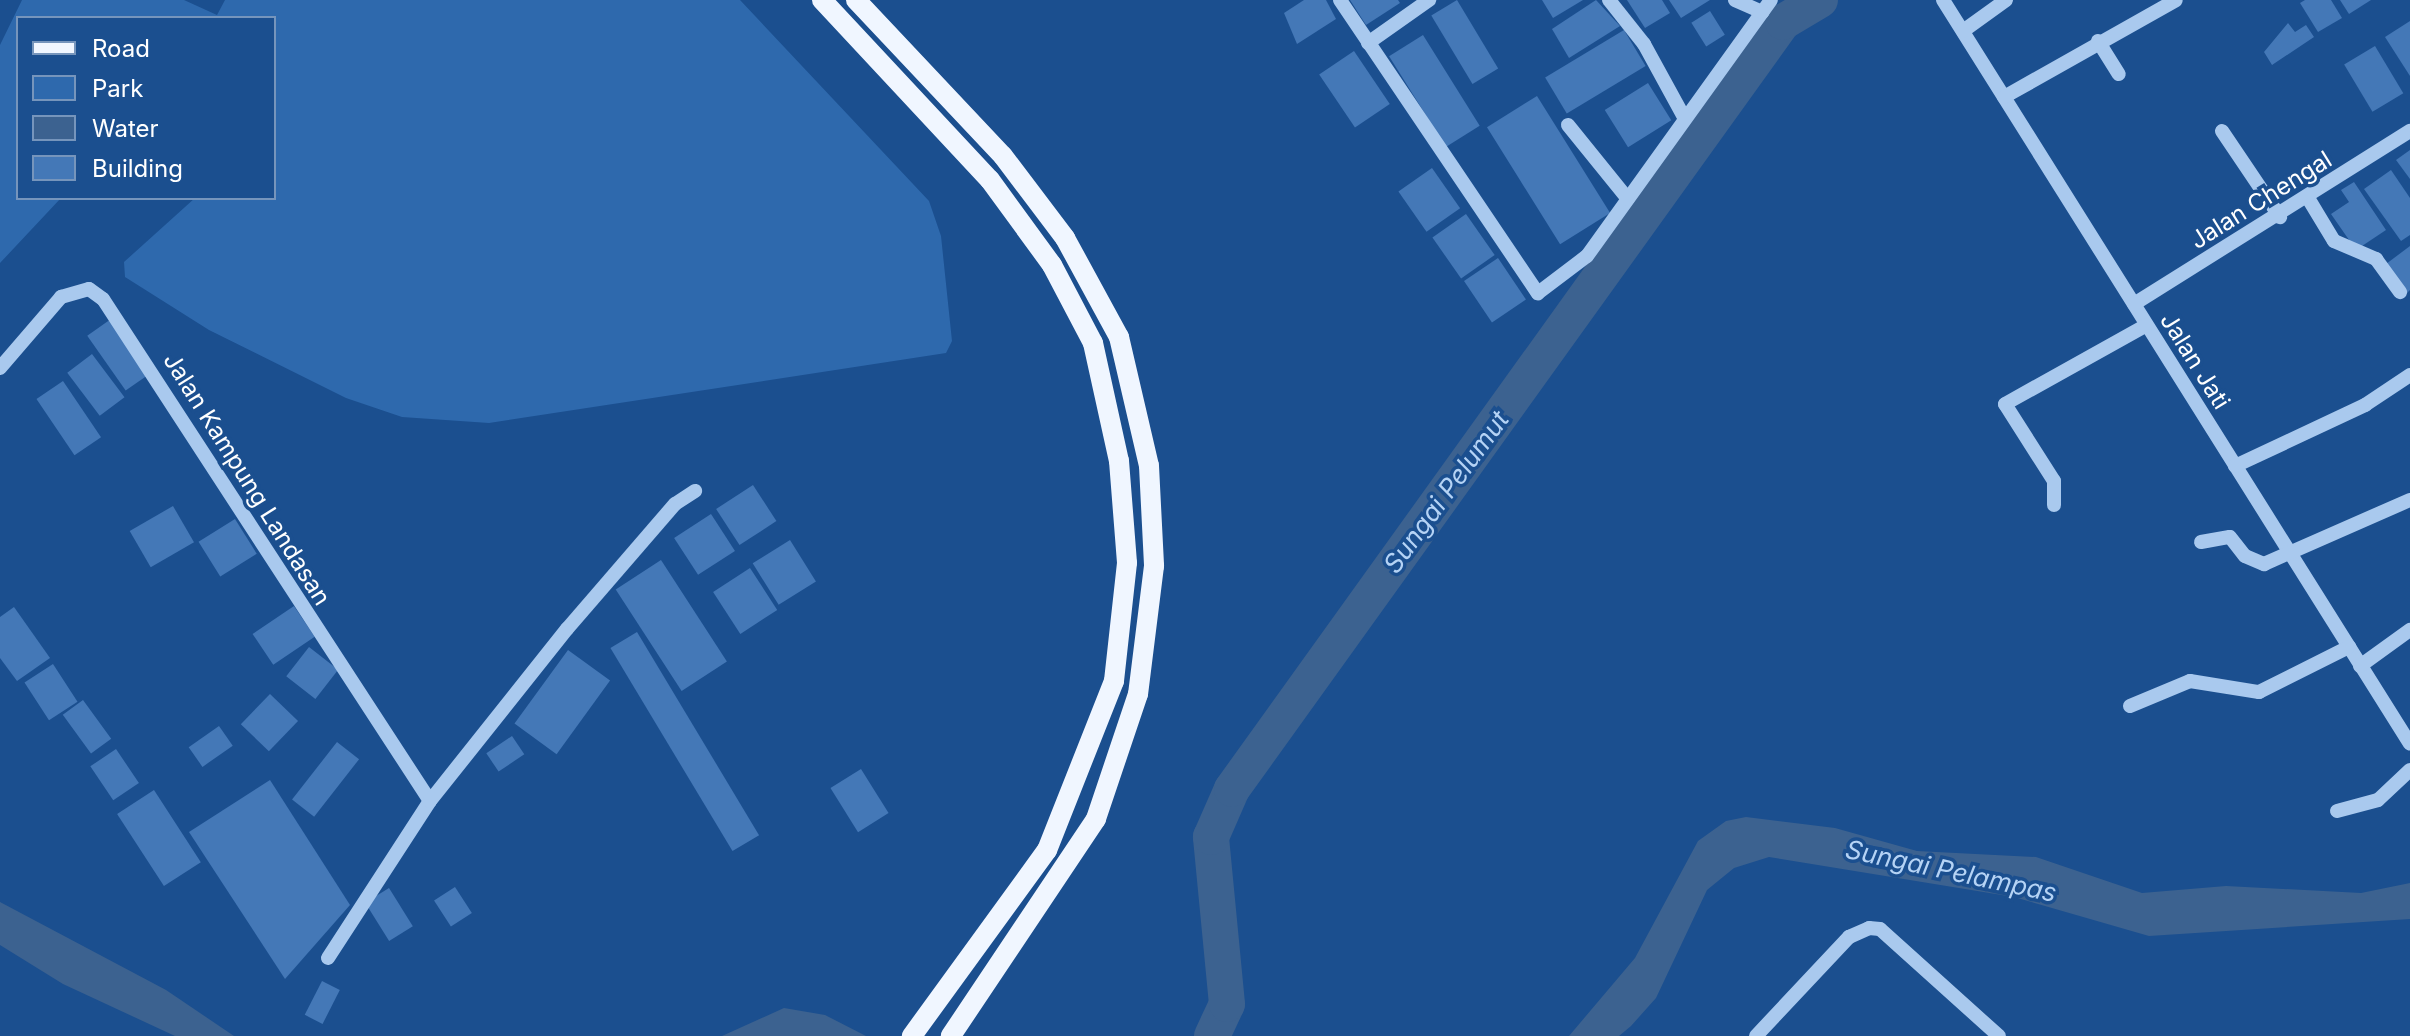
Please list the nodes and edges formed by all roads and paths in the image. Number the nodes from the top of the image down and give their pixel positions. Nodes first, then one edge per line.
1 (822, 0) edge
2 (856, 0) edge
3 (1340, 0) edge
4 (1429, 0) edge
5 (1609, 0) edge
6 (1735, 0) edge
7 (1943, 0) edge
8 (2006, 0) edge
9 (2176, 0) edge
10 (1766, 6) edge
11 (1963, 31) junction
12 (2098, 41) junction
13 (1368, 43) junction
14 (2119, 74) dead end
15 (2004, 97) junction
16 (1685, 119) junction
17 (1568, 125) dead end
18 (2222, 131) dead end
19 (2410, 131) edge
20 (2308, 198) junction
21 (1628, 199) junction
22 (2280, 217) junction
23 (2400, 292) dead end
24 (2134, 304) junction
25 (2147, 325) junction
26 (0, 368) edge
27 (2410, 375) edge
28 (2235, 466) junction
29 (695, 491) dead end
30 (2410, 500) edge
31 (2054, 505) dead end
32 (2201, 542) dead end
33 (2292, 557) junction
34 (2410, 630) edge
35 (2349, 647) junction
36 (2360, 666) junction
37 (2130, 706) dead end
38 (2410, 744) edge
39 (2410, 770) edge
40 (430, 801) junction
41 (2337, 811) dead end
42 (328, 958) dead end
43 (915, 1032) edge
44 (951, 1036) edge
45 (1756, 1036) edge
46 (1999, 1036) edge

1 - 43 main road
2 - 44 main road
3 - 13 street
4 - 13 street
5 - 16 street
6 - 10 street
7 - 11 street, Jalan Jati
8 - 11 street
9 - 12 street
10 - 16 street
11 - 15 street, Jalan Jati
12 - 14 street
12 - 15 street
13 - 21 street
15 - 24 street, Jalan Jati
16 - 21 street
17 - 21 street
18 - 22 street
19 - 20 street, Jalan Chengal
20 - 22 street, Jalan Chengal
20 - 23 street
22 - 24 street, Jalan Chengal
24 - 25 street, Jalan Jati
25 - 28 street, Jalan Jati
25 - 31 street
26 - 40 street, Jalan Kampung Landasan
27 - 28 street
28 - 33 street, Jalan Jati
29 - 40 street
30 - 33 street
32 - 33 street
33 - 35 street, Jalan Jati
34 - 36 street
35 - 36 street, Jalan Jati
35 - 37 street
36 - 38 street, Jalan Jati
39 - 41 street
40 - 42 street
45 - 46 street

